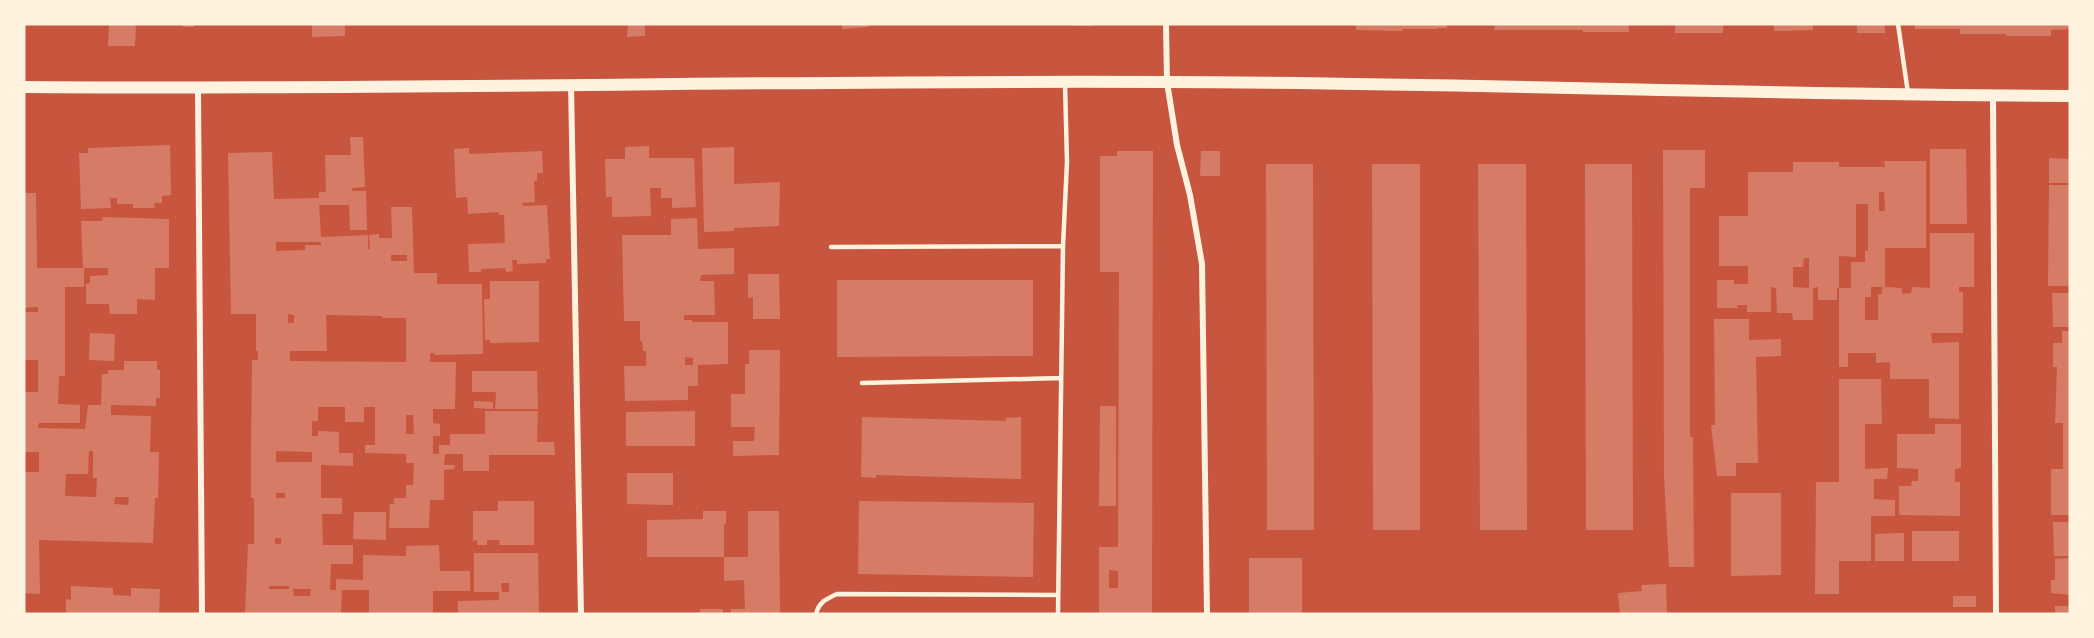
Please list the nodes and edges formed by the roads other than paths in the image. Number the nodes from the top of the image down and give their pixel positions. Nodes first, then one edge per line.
1 (1166, 24) edge
2 (1898, 24) edge
3 (1065, 82) junction
4 (1167, 82) junction
5 (572, 84) junction
6 (24, 87) edge
7 (198, 88) junction
8 (1908, 94) junction
9 (1993, 96) junction
10 (2070, 96) edge
11 (1063, 246) junction
12 (831, 248) dead end
13 (1061, 378) junction
14 (862, 383) dead end
15 (1058, 595) junction
16 (202, 614) edge
17 (581, 614) edge
18 (816, 614) edge
19 (1058, 614) edge
20 (1207, 614) edge
21 (1996, 614) edge

1 - 4 street
2 - 8 lane
3 - 4 main road
3 - 5 main road
3 - 11 lane
4 - 8 main road
4 - 20 street
5 - 7 main road
5 - 17 street
6 - 7 main road
7 - 16 street
8 - 9 main road
9 - 10 main road
9 - 21 street
11 - 12 lane
11 - 13 lane
13 - 14 lane
13 - 15 lane
15 - 18 lane
15 - 19 lane

